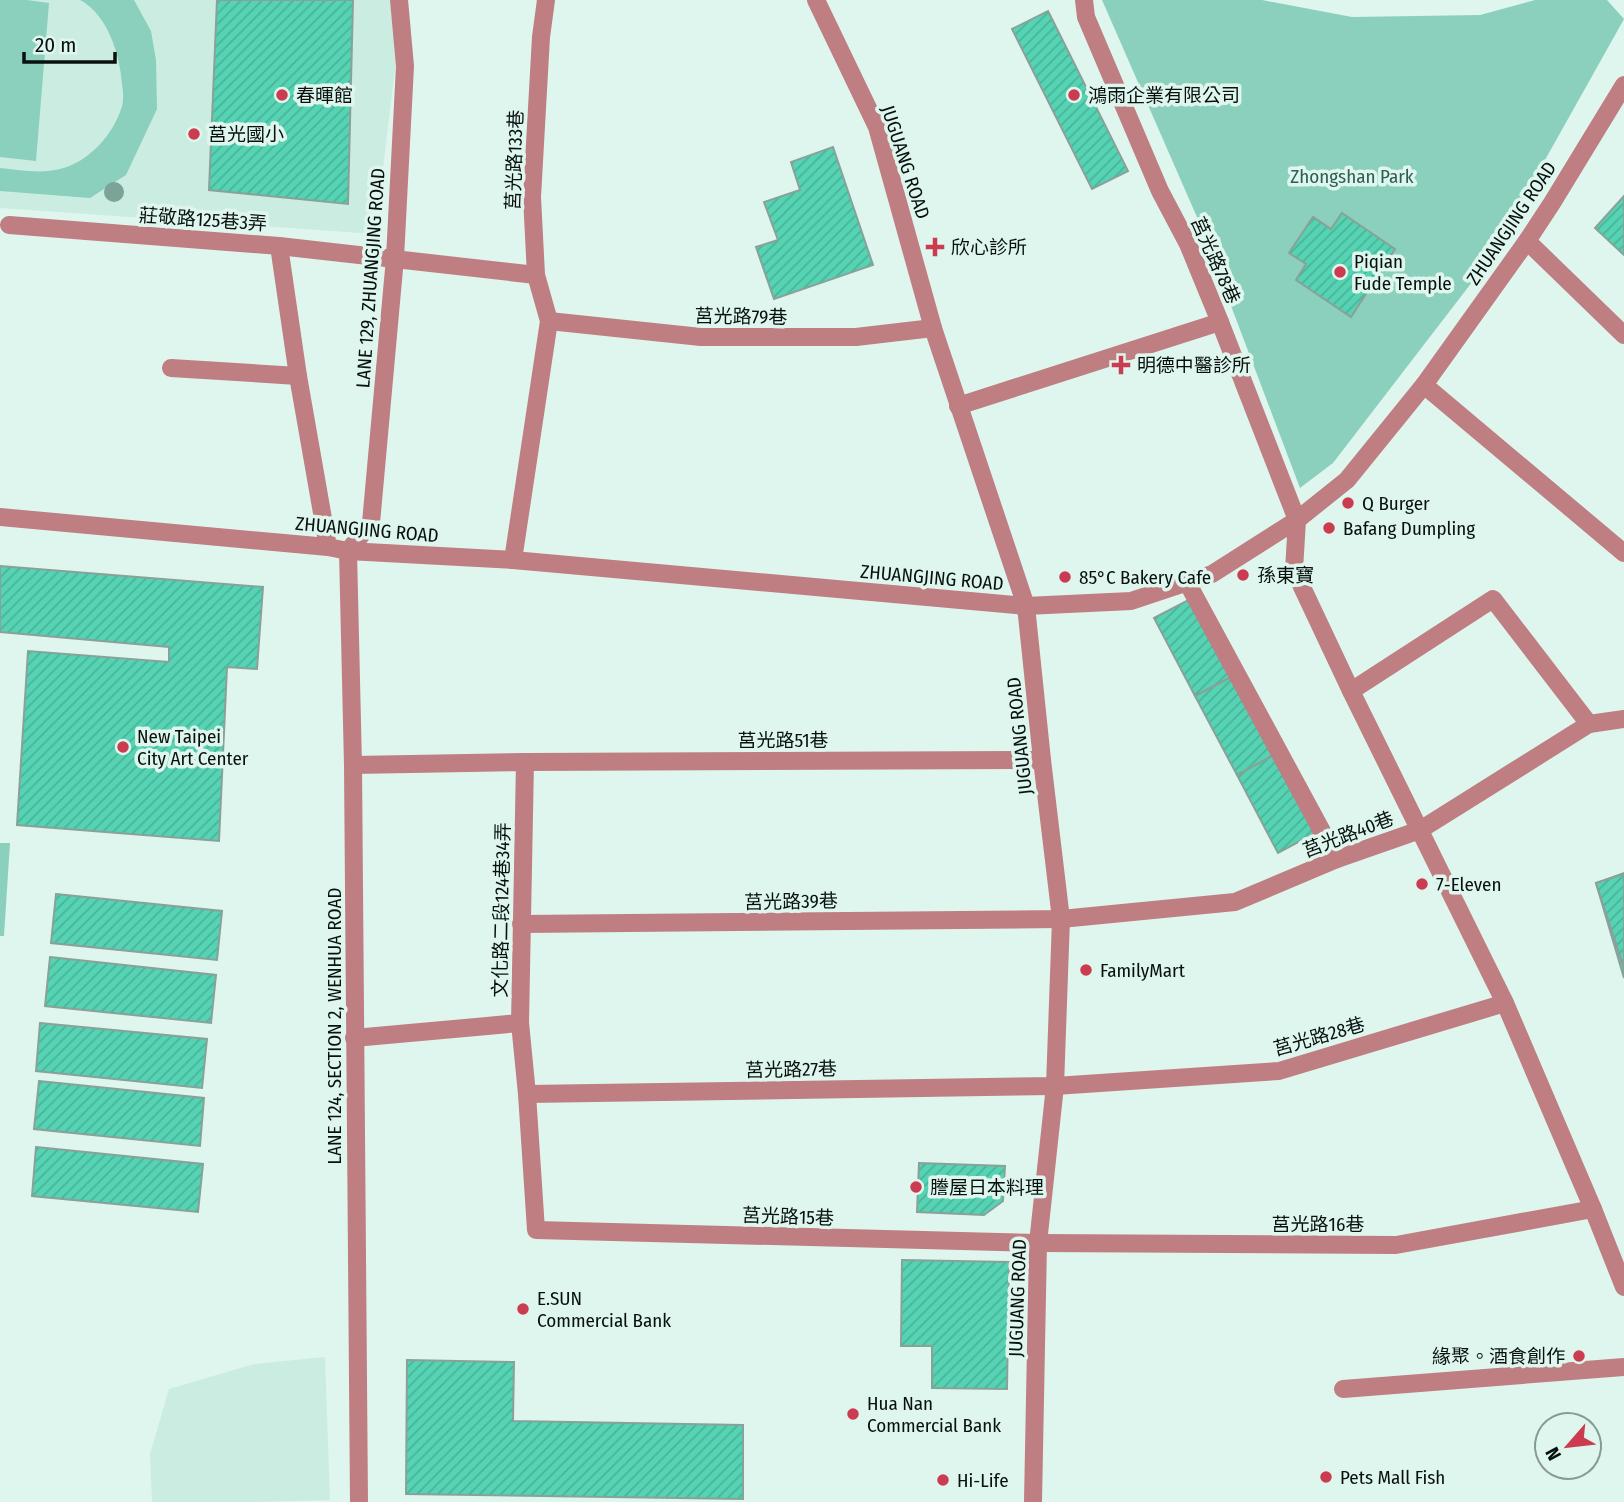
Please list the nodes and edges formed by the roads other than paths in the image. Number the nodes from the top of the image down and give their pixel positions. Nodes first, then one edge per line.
1 (399, 0) edge
2 (546, 0) edge
3 (816, 0) edge
4 (1084, 0) edge
5 (1624, 85) edge
6 (9, 225) dead end
7 (1527, 241) junction
8 (279, 246) junction
9 (395, 258) junction
10 (537, 275) junction
11 (549, 321) junction
12 (1220, 322) junction
13 (933, 328) junction
14 (1624, 335) edge
15 (171, 368) dead end
16 (298, 376) junction
17 (1424, 385) junction
18 (958, 406) junction
19 (0, 517) edge
20 (1297, 520) junction
21 (328, 547) junction
22 (348, 551) junction
23 (1624, 553) edge
24 (513, 561) junction
25 (1187, 582) junction
26 (1026, 607) junction
27 (1351, 691) junction
28 (1624, 719) edge
29 (1589, 724) junction
30 (1042, 760) junction
31 (525, 762) junction
32 (353, 765) junction
33 (1420, 830) junction
34 (1337, 859) junction
35 (1061, 919) junction
36 (521, 925) junction
37 (1505, 1003) junction
38 (520, 1023) junction
39 (354, 1038) junction
40 (1055, 1086) junction
41 (527, 1094) junction
42 (1593, 1209) junction
43 (536, 1230) joint
44 (1038, 1243) junction
45 (1624, 1287) edge
46 (1624, 1367) edge
47 (1343, 1389) dead end
48 (359, 1502) edge
49 (1033, 1502) edge

1 - 9 street, LANE 129, ZHUANGJING ROAD
2 - 10 street, 莒光路133巷
3 - 13 street, JUGUANG ROAD
4 - 12 street, 莒光路78巷
5 - 7 street, ZHUANGJING ROAD
6 - 8 street, 莊敬路125巷3弄
7 - 14 street
7 - 17 street, ZHUANGJING ROAD
8 - 9 street, 莊敬路125巷3弄
8 - 16 street
9 - 10 street, 莊敬路125巷3弄
9 - 22 street, LANE 129, ZHUANGJING ROAD
10 - 11 street, 莒光路133巷
11 - 13 street, 莒光路79巷
11 - 24 street
12 - 18 street, 莒光路78巷
12 - 20 street
13 - 18 street, JUGUANG ROAD
15 - 16 street
16 - 21 street
17 - 20 street, ZHUANGJING ROAD
17 - 23 street
18 - 26 street, JUGUANG ROAD
19 - 21 street, ZHUANGJING ROAD
20 - 25 street, ZHUANGJING ROAD
20 - 27 street
21 - 22 street, ZHUANGJING ROAD
22 - 24 street, ZHUANGJING ROAD
22 - 32 street, LANE 124, SECTION 2, WENHUA ROAD
24 - 26 street, ZHUANGJING ROAD
25 - 26 street, ZHUANGJING ROAD
25 - 34 street
26 - 30 street, JUGUANG ROAD
27 - 29 street
27 - 33 street
28 - 29 street, 莒光路40巷
29 - 33 street, 莒光路40巷
30 - 31 street, 莒光路51巷
30 - 35 street, JUGUANG ROAD
31 - 32 street
31 - 36 street, 文化路二段124巷34弄
32 - 39 street, LANE 124, SECTION 2, WENHUA ROAD
33 - 34 street, 莒光路40巷
33 - 37 street
34 - 35 street, 莒光路40巷
35 - 36 street, 莒光路39巷
35 - 40 street, JUGUANG ROAD
36 - 38 street, 文化路二段124巷34弄
37 - 40 street, 莒光路28巷
37 - 42 street
38 - 39 street
38 - 41 street, 文化路二段124巷34弄
39 - 48 street, LANE 124, SECTION 2, WENHUA ROAD
40 - 41 street, 莒光路27巷
40 - 44 street, JUGUANG ROAD
41 - 43 street, 文化路二段124巷34弄
42 - 44 street, 莒光路16巷
42 - 45 street
43 - 44 street, 莒光路15巷
44 - 49 street, JUGUANG ROAD
46 - 47 street

